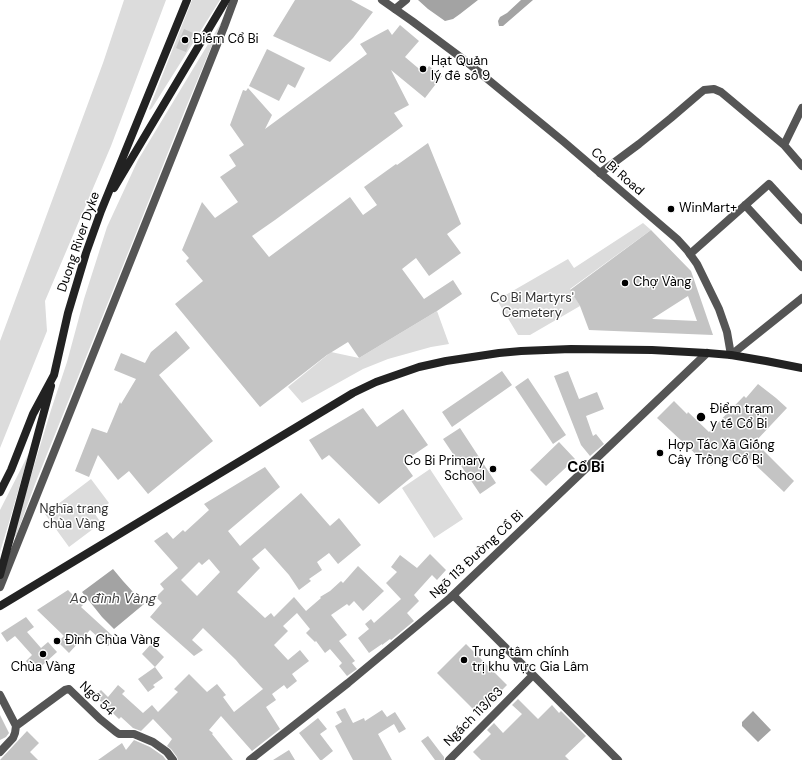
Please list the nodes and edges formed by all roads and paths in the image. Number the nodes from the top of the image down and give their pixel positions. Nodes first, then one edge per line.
1 (187, 0) edge
2 (226, 0) edge
3 (234, 0) edge
4 (382, 0) edge
5 (406, 0) edge
6 (396, 9) junction
7 (802, 108) edge
8 (784, 145) junction
9 (802, 166) edge
10 (600, 173) junction
11 (745, 205) junction
12 (101, 211) junction
13 (802, 220) edge
14 (690, 254) junction
15 (802, 267) edge
16 (802, 298) edge
17 (707, 353) junction
18 (731, 355) junction
19 (802, 368) edge
20 (54, 376) junction
21 (0, 492) edge
22 (0, 575) edge
23 (0, 587) edge
24 (453, 595) junction
25 (0, 606) edge
26 (533, 675) junction
27 (0, 695) edge
28 (16, 726) junction
29 (0, 752) edge
30 (173, 760) edge
31 (250, 760) edge
32 (449, 760) edge
33 (618, 760) edge

1 - 12 main road, Duong River Dyke
2 - 12 main road
3 - 23 street
4 - 6 street, Co Bi Road
5 - 6 street
6 - 10 street, Co Bi Road
7 - 8 street
8 - 9 street
8 - 10 street
10 - 14 street, Co Bi Road
11 - 13 street
11 - 14 street
11 - 15 street
12 - 20 main road, Duong River Dyke
14 - 18 street, Co Bi Road
16 - 18 street
17 - 18 main road
17 - 24 street, Ngõ 113 Đường Cổ Bi
17 - 25 main road
18 - 19 main road
20 - 21 main road, Duong River Dyke
20 - 22 main road
24 - 26 street
24 - 31 street, Ngõ 113 Đường Cổ Bi
26 - 32 street, Ngách 113/63
26 - 33 street
27 - 28 street
28 - 29 street
28 - 30 street, Ngõ 54

